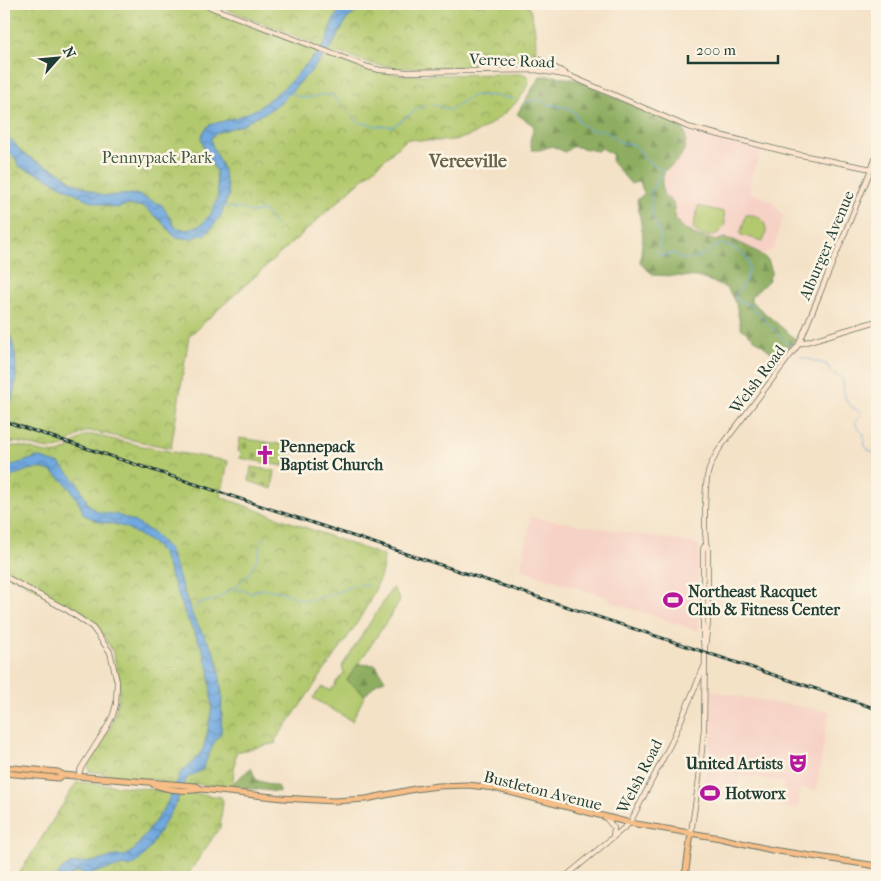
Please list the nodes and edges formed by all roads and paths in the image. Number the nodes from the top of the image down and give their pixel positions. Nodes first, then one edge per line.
1 (202, 4) edge
2 (538, 59) dead end
3 (570, 76) junction
4 (877, 155) edge
5 (872, 169) junction
6 (877, 170) edge
7 (877, 321) edge
8 (799, 344) junction
9 (4, 576) edge
10 (704, 666) junction
11 (704, 684) junction
12 (693, 690) junction
13 (4, 767) edge
14 (4, 772) edge
15 (63, 775) junction
16 (78, 777) junction
17 (606, 818) junction
18 (630, 823) junction
19 (691, 833) junction
20 (613, 838) junction
21 (877, 866) edge
22 (686, 870) junction
23 (565, 877) edge
24 (683, 877) edge
25 (687, 877) edge

1 - 3 main road, Verree Road
2 - 3 main road
3 - 5 main road, Verree Road
4 - 5 main road, Alburger Avenue
5 - 6 main road, Verree Road
5 - 8 main road, Alburger Avenue
7 - 8 main road, Welsh Road
8 - 10 main road, Welsh Road
9 - 16 main road
10 - 11 main road
10 - 12 main road, Welsh Road
11 - 12 main road
11 - 19 main road
12 - 18 main road, Welsh Road
13 - 15 main road, Bustleton Avenue
14 - 15 main road, Bustleton Avenue
15 - 16 main road, Bustleton Avenue
16 - 17 main road, Bustleton Avenue
17 - 18 main road, Bustleton Avenue
17 - 20 main road
18 - 19 main road, Bustleton Avenue
18 - 20 main road, Welsh Road
19 - 21 main road, Bustleton Avenue
19 - 22 main road
20 - 23 main road, Welsh Road
22 - 24 main road
22 - 25 main road

